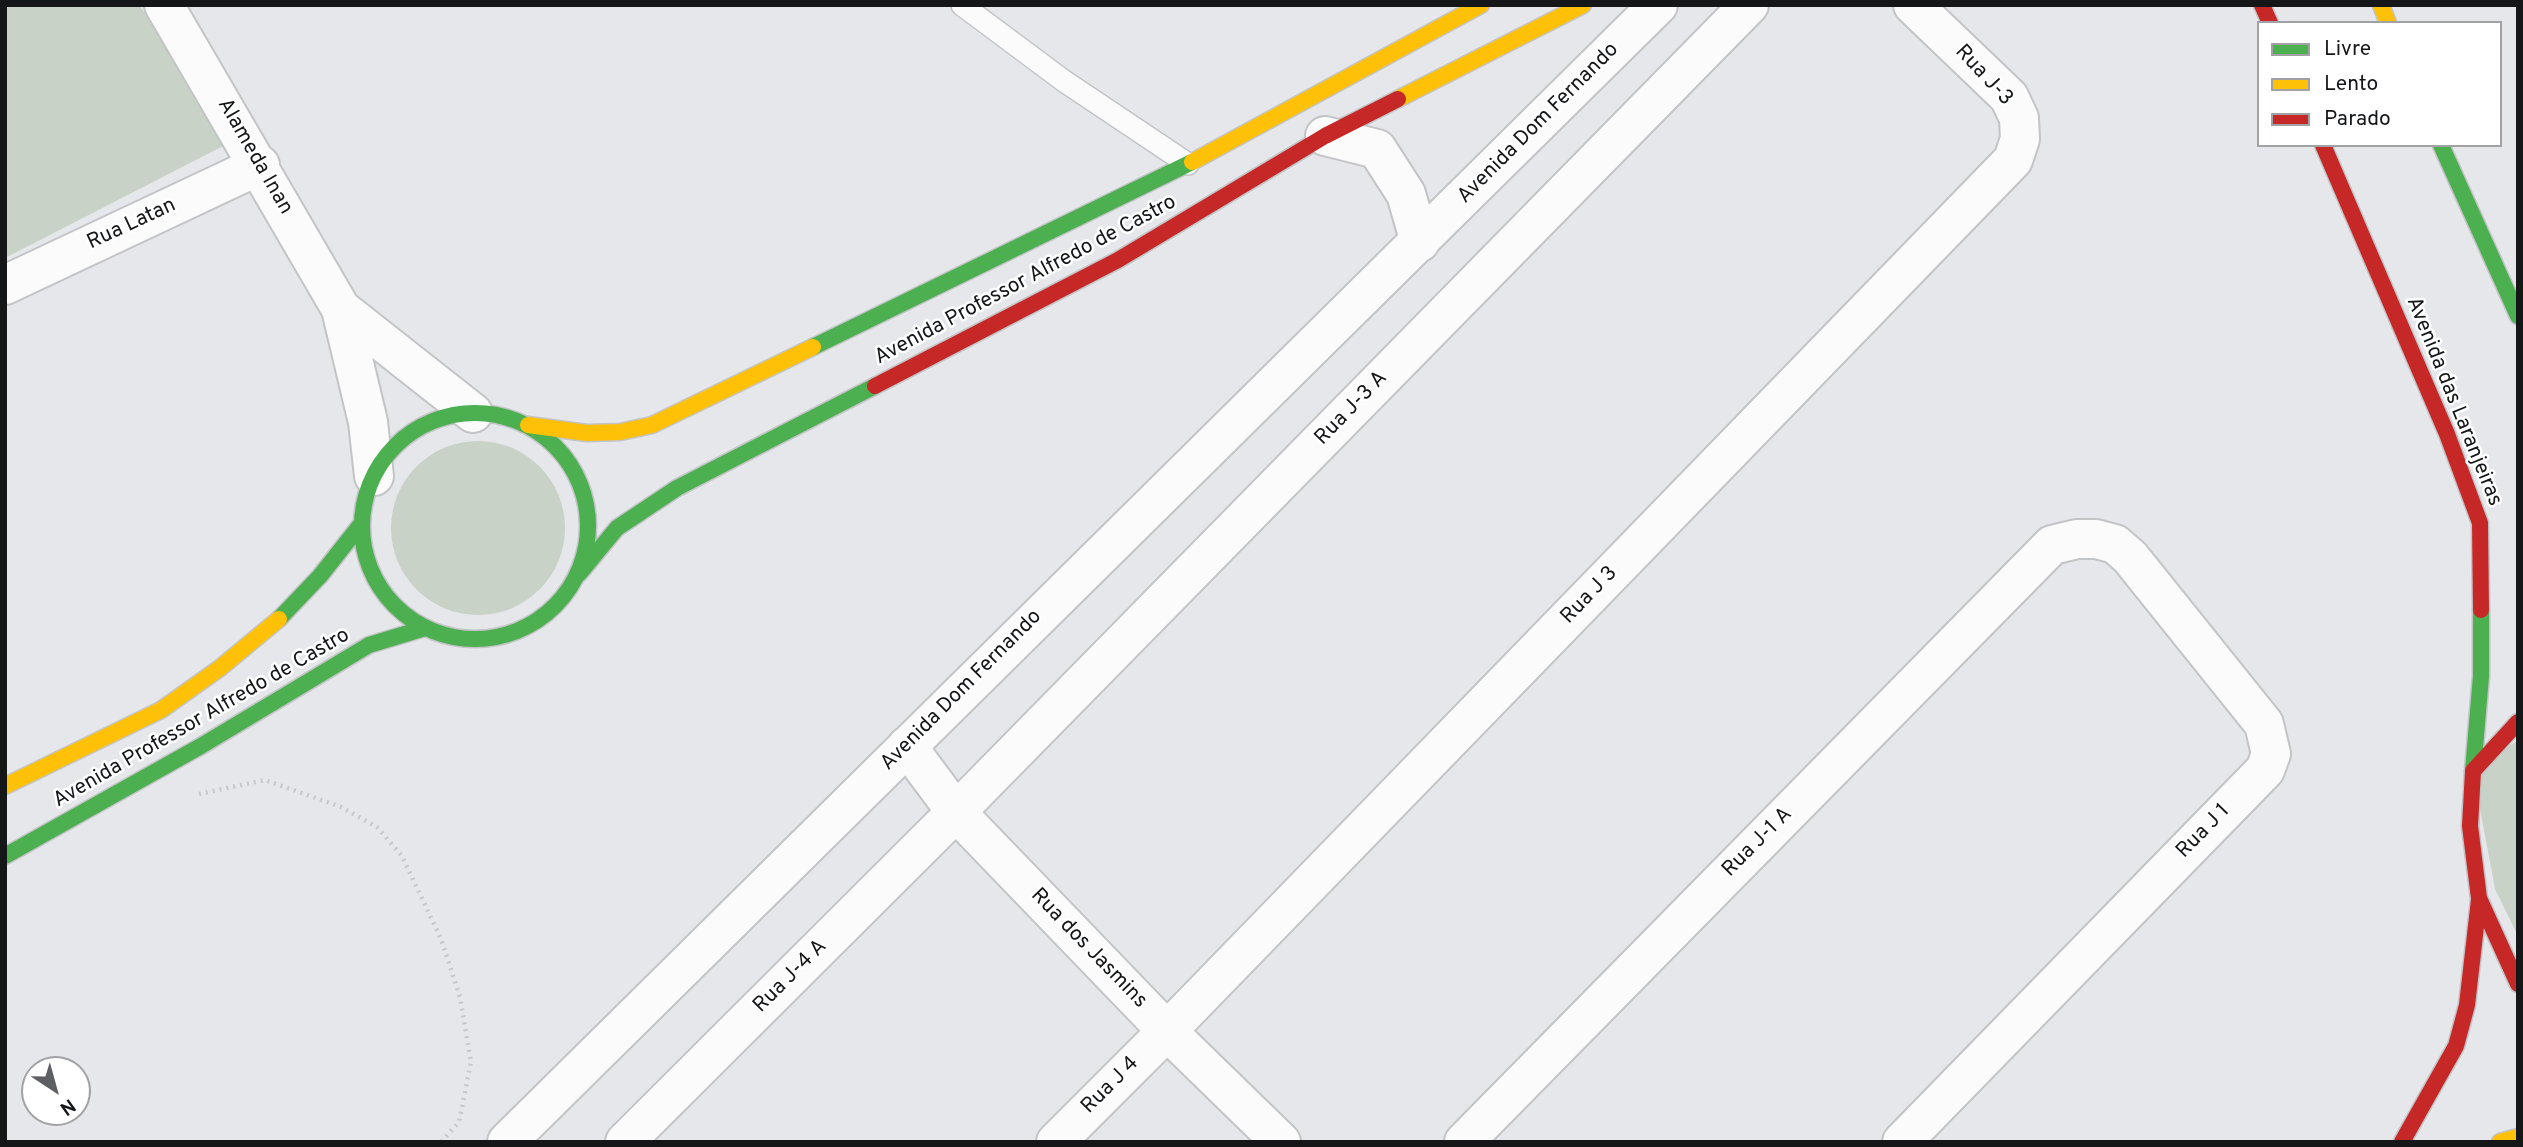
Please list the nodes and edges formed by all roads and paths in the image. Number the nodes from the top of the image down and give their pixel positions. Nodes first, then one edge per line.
1 (164, 5) edge
2 (962, 5) edge
3 (1481, 5) edge
4 (1583, 5) edge
5 (1658, 5) edge
6 (1749, 5) edge
7 (1913, 5) edge
8 (2262, 5) edge
9 (2269, 21) edge
10 (1325, 135) junction
11 (2324, 147) edge
12 (2442, 147) edge
13 (2013, 160) joint
14 (1188, 164) junction
15 (260, 165) junction
16 (1420, 242) junction
17 (5, 285) edge
18 (341, 309) junction
19 (2518, 316) edge
20 (473, 413) junction
21 (528, 425) junction
22 (374, 476) junction
23 (362, 523) junction
24 (2052, 545) joint
25 (579, 574) junction
26 (425, 628) junction
27 (2518, 722) edge
28 (907, 746) junction
29 (2473, 771) junction
30 (5, 786) edge
31 (185, 797) dead end
32 (956, 812) junction
33 (5, 856) edge
34 (2479, 898) junction
35 (2518, 984) edge
36 (1167, 1031) junction
37 (2518, 1138) edge
38 (441, 1142) edge
39 (507, 1142) edge
40 (625, 1142) edge
41 (1056, 1142) edge
42 (1281, 1142) edge
43 (1464, 1142) edge
44 (1902, 1142) edge
45 (2402, 1142) edge
46 (2500, 1142) edge

1 - 15 street, Alameda Inan
2 - 14 lane
3 - 14 main road, Avenida Professor Alfredo de Castro
4 - 10 main road, Avenida Professor Alfredo de Castro
5 - 16 street, Avenida Dom Fernando
6 - 32 street, Rua J-3 A
7 - 13 street, Rua J-3
8 - 9 main road
10 - 16 street
10 - 25 main road, Avenida Professor Alfredo de Castro
11 - 29 main road, Avenida das Laranjeiras
12 - 19 main road
13 - 36 street, Rua J 3
14 - 21 main road, Avenida Professor Alfredo de Castro
15 - 17 street, Rua Latan
15 - 18 street, Alameda Inan
16 - 28 street, Avenida Dom Fernando
18 - 20 street, Alameda Inan
18 - 22 street, Alameda Inan
20 - 21 main road
20 - 22 main road
21 - 25 main road
22 - 23 main road
23 - 26 main road
23 - 30 main road, Avenida Professor Alfredo de Castro
24 - 43 street, Rua J-1 A
24 - 44 street, Rua J 1
25 - 26 main road
26 - 33 main road, Avenida Professor Alfredo de Castro
27 - 29 main road
28 - 32 street, Rua dos Jasmins
28 - 39 street, Avenida Dom Fernando
29 - 34 main road, Avenida das Laranjeiras
31 - 38 path
32 - 36 street, Rua dos Jasmins
32 - 40 street, Rua J-4 A
34 - 35 main road
34 - 45 main road
36 - 41 street, Rua J 4
36 - 42 street, Rua dos Jasmins
37 - 46 main road

